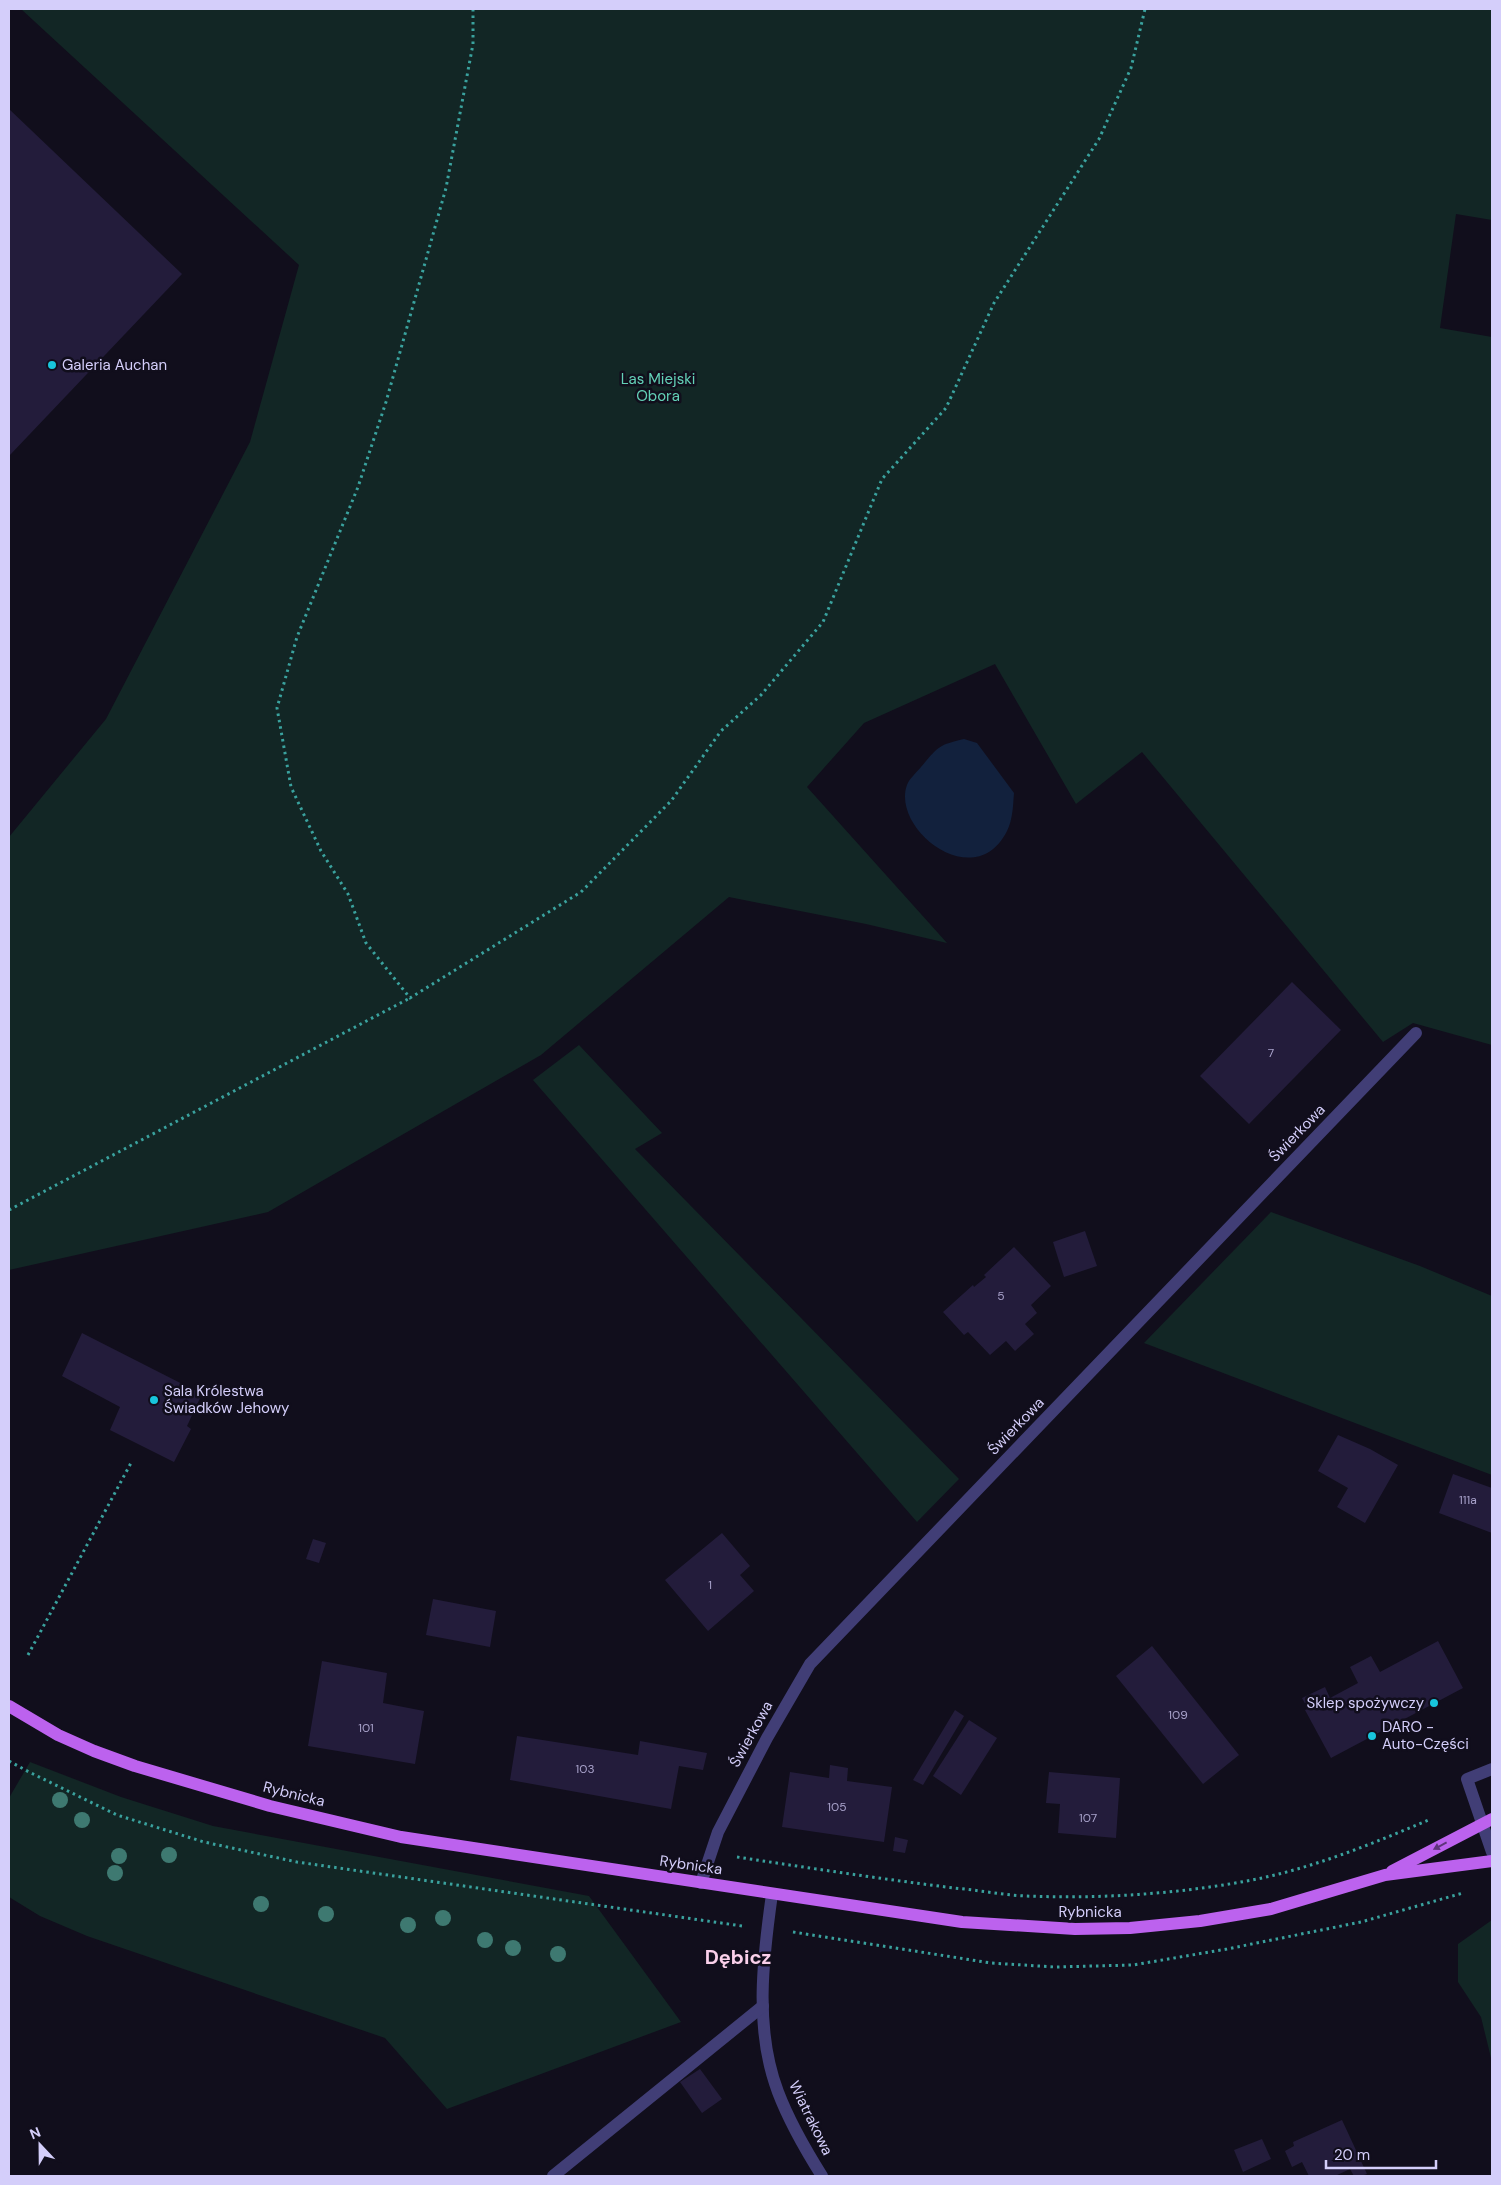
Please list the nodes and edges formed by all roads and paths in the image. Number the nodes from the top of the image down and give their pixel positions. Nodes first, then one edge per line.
1 (473, 9) edge
2 (1145, 9) edge
3 (410, 998) junction
4 (1416, 1033) dead end
5 (9, 1210) edge
6 (132, 1461) dead end
7 (28, 1655) dead end
8 (9, 1706) edge
9 (9, 1761) edge
10 (1492, 1769) edge
11 (1475, 1801) junction
12 (1488, 1821) edge
13 (1492, 1852) edge
14 (712, 1853) junction
15 (1492, 1861) edge
16 (1385, 1875) junction
17 (701, 1883) junction
18 (772, 1894) junction
19 (767, 1929) junction
20 (763, 2006) junction
21 (553, 2176) edge
22 (822, 2176) edge

1 - 3 path
2 - 3 path
3 - 5 path
4 - 14 street, Świerkowa
6 - 7 path
8 - 17 main road, Rybnicka
9 - 19 path
10 - 11 street
11 - 12 street
11 - 14 path
12 - 13 street
12 -> 16 main road, Rybnicka
14 - 17 street, Świerkowa
15 - 16 main road, Rybnicka
16 - 18 main road, Rybnicka
17 - 18 main road, Rybnicka
18 - 19 street, Wiatrakowa
19 - 20 street, Wiatrakowa
20 - 21 street
20 - 22 street, Wiatrakowa

